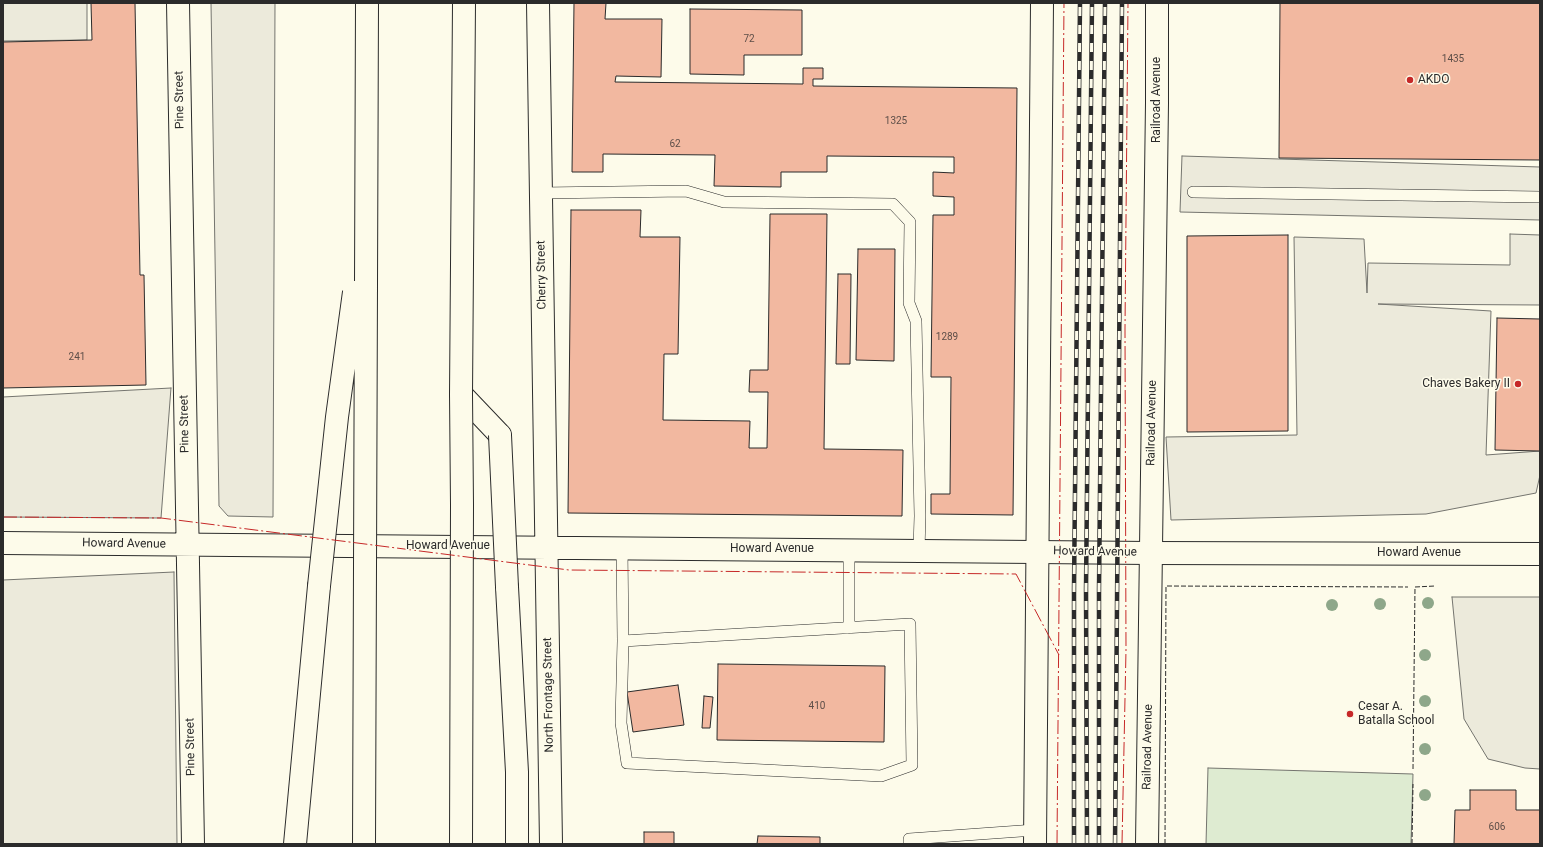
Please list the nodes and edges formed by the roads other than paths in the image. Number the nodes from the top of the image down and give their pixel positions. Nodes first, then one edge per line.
1 (178, 3) edge
2 (367, 3) edge
3 (464, 3) edge
4 (538, 3) edge
5 (1042, 3) edge
6 (1157, 3) edge
7 (541, 192) junction
8 (1193, 192) dead end
9 (1540, 197) edge
10 (366, 205) junction
11 (461, 394) junction
12 (3, 543) edge
13 (187, 544) junction
14 (546, 547) junction
15 (622, 548) junction
16 (849, 550) junction
17 (919, 550) junction
18 (1037, 551) junction
19 (1150, 553) junction
20 (1540, 554) edge
21 (850, 628) junction
22 (623, 641) junction
23 (1035, 837) edge
24 (193, 844) edge
25 (295, 844) edge
26 (364, 844) edge
27 (461, 844) edge
28 (517, 844) edge
29 (551, 844) edge
30 (908, 844) edge
31 (1147, 844) edge

1 - 13 main road, Pine Street
2 - 10 main road, bridge
3 - 11 main road, bridge
4 - 7 main road, Cherry Street
5 - 18 main road
6 - 19 main road, Railroad Avenue
7 - 14 main road, Cherry Street
7 - 17 lane
8 - 9 lane
10 - 25 main road, bridge
10 - 26 main road, bridge
11 - 27 main road, bridge
11 - 28 main road, bridge
12 - 13 main road, Howard Avenue
13 - 14 main road, Howard Avenue
13 - 24 main road, Pine Street
14 - 15 main road, Howard Avenue
14 - 29 main road, North Frontage Street
15 - 16 main road, Howard Avenue
15 - 22 lane
16 - 17 main road, Howard Avenue
16 - 21 lane
17 - 18 main road, Howard Avenue
18 - 19 main road, Howard Avenue
18 - 23 main road
19 - 20 main road, Howard Avenue
19 - 31 main road, Railroad Avenue
21 - 22 lane
21 - 22 lane
23 - 30 lane

